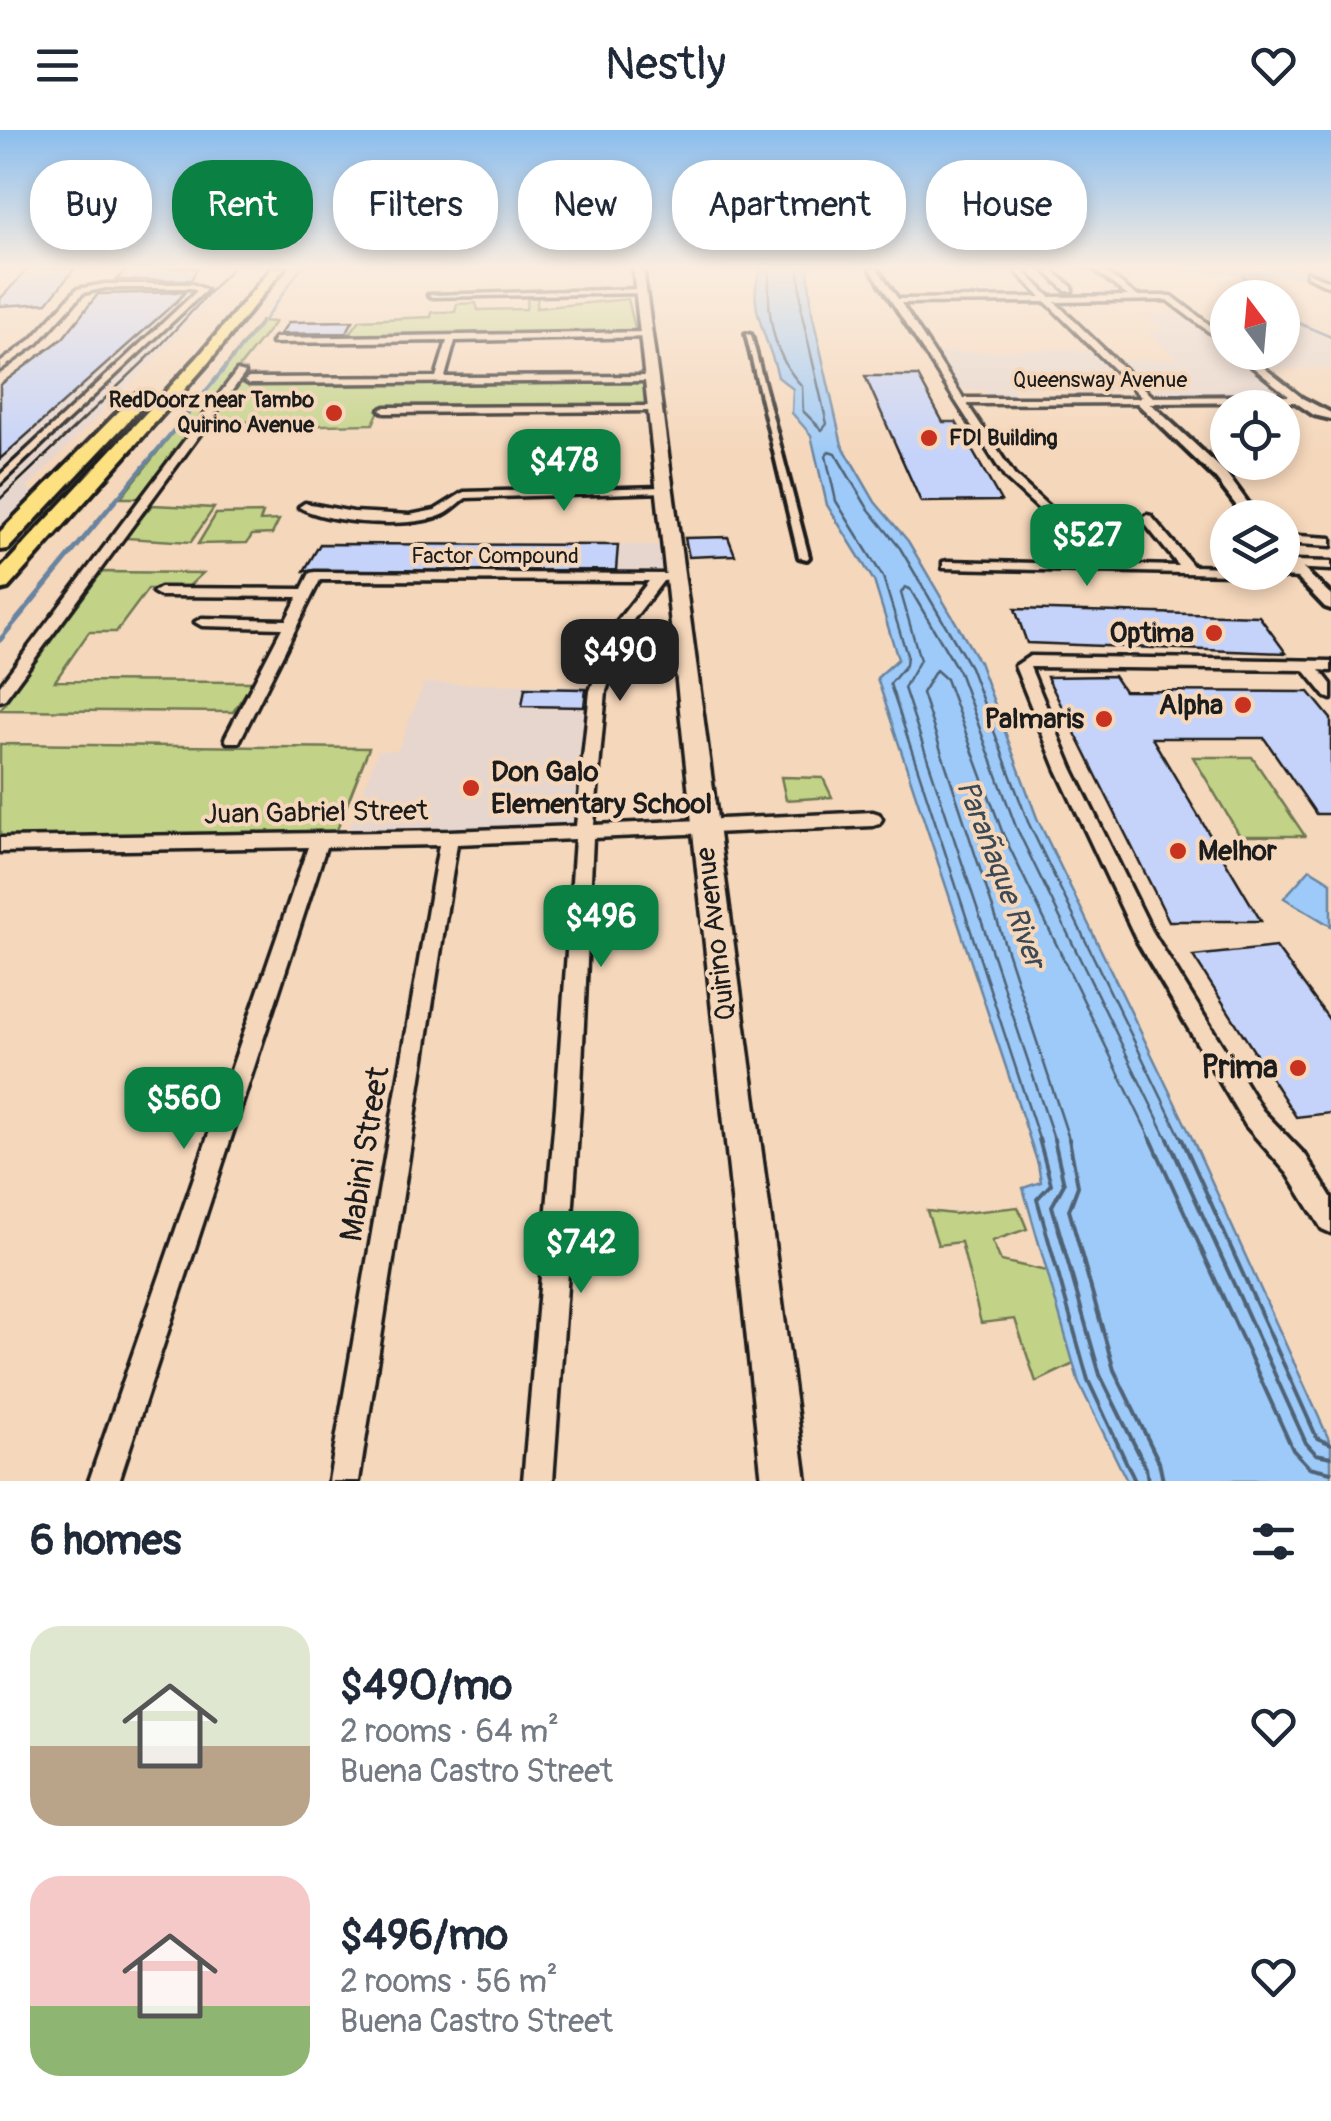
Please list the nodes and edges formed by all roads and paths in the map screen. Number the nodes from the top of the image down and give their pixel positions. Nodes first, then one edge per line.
1 (43, 331) edge
2 (58, 331) edge
3 (158, 331) edge
4 (204, 331) edge
5 (226, 331) edge
6 (647, 331) edge
7 (915, 331) edge
8 (1084, 331) edge
9 (648, 335) junction
10 (748, 335) dead end
11 (452, 338) junction
12 (275, 342) dead end
13 (0, 366) edge
14 (1261, 370) edge
15 (0, 377) edge
16 (652, 378) junction
17 (440, 379) junction
18 (1288, 390) edge
19 (1210, 399) edge
20 (1146, 400) junction
21 (1300, 400) edge
22 (962, 401) junction
23 (654, 408) junction
24 (385, 410) dead end
25 (1331, 416) edge
26 (0, 481) edge
27 (663, 490) junction
28 (1240, 500) edge
29 (305, 507) dead end
30 (1147, 519) dead end
31 (1300, 541) edge
32 (1331, 542) edge
33 (0, 544) edge
34 (804, 557) dead end
35 (1300, 564) edge
36 (948, 565) dead end
37 (1331, 566) edge
38 (1086, 568) junction
39 (1189, 570) junction
40 (1210, 571) edge
41 (1300, 571) edge
42 (667, 576) junction
43 (0, 582) edge
44 (160, 592) dead end
45 (306, 593) junction
46 (1331, 604) edge
47 (202, 622) dead end
48 (291, 624) junction
49 (1331, 666) edge
50 (1310, 668) junction
51 (1331, 694) edge
52 (0, 696) edge
53 (233, 738) dead end
54 (874, 819) dead end
55 (704, 826) junction
56 (584, 832) junction
57 (449, 838) junction
58 (319, 841) junction
59 (0, 845) edge
60 (1331, 1220) edge
61 (104, 1481) edge
62 (344, 1481) edge
63 (538, 1481) edge
64 (784, 1481) edge

1 - 13 street
2 - 15 street
3 - 26 street
4 - 33 highway
5 - 43 highway
6 - 9 main road, Quirino Avenue
7 - 22 street
8 - 20 street
9 - 11 street
9 - 16 main road, Quirino Avenue
10 - 34 street
11 - 12 street
11 - 17 street
14 - 18 street
16 - 17 street
16 - 23 main road, Quirino Avenue
17 - 52 street
19 - 20 street, Queensway Avenue
20 - 22 street, Queensway Avenue
20 - 28 street
21 - 25 street
22 - 38 street
23 - 24 street
23 - 27 main road, Quirino Avenue
27 - 29 street
27 - 42 main road, Quirino Avenue
30 - 39 street
31 - 32 street
35 - 37 street
36 - 38 street
38 - 39 street
39 - 40 street
41 - 46 street
42 - 45 street, Factor Compound
42 - 55 main road, Quirino Avenue
42 - 56 street
44 - 45 street
45 - 48 street
47 - 48 street
48 - 53 street
49 - 50 street
50 - 51 street
50 - 60 street
54 - 55 street, Juan Gabriel Street
55 - 56 street, Juan Gabriel Street
55 - 64 main road, Quirino Avenue
56 - 57 street, Juan Gabriel Street
56 - 63 street
57 - 58 street, Juan Gabriel Street
57 - 62 street, Mabini Street
58 - 59 street, Juan Gabriel Street
58 - 61 street

